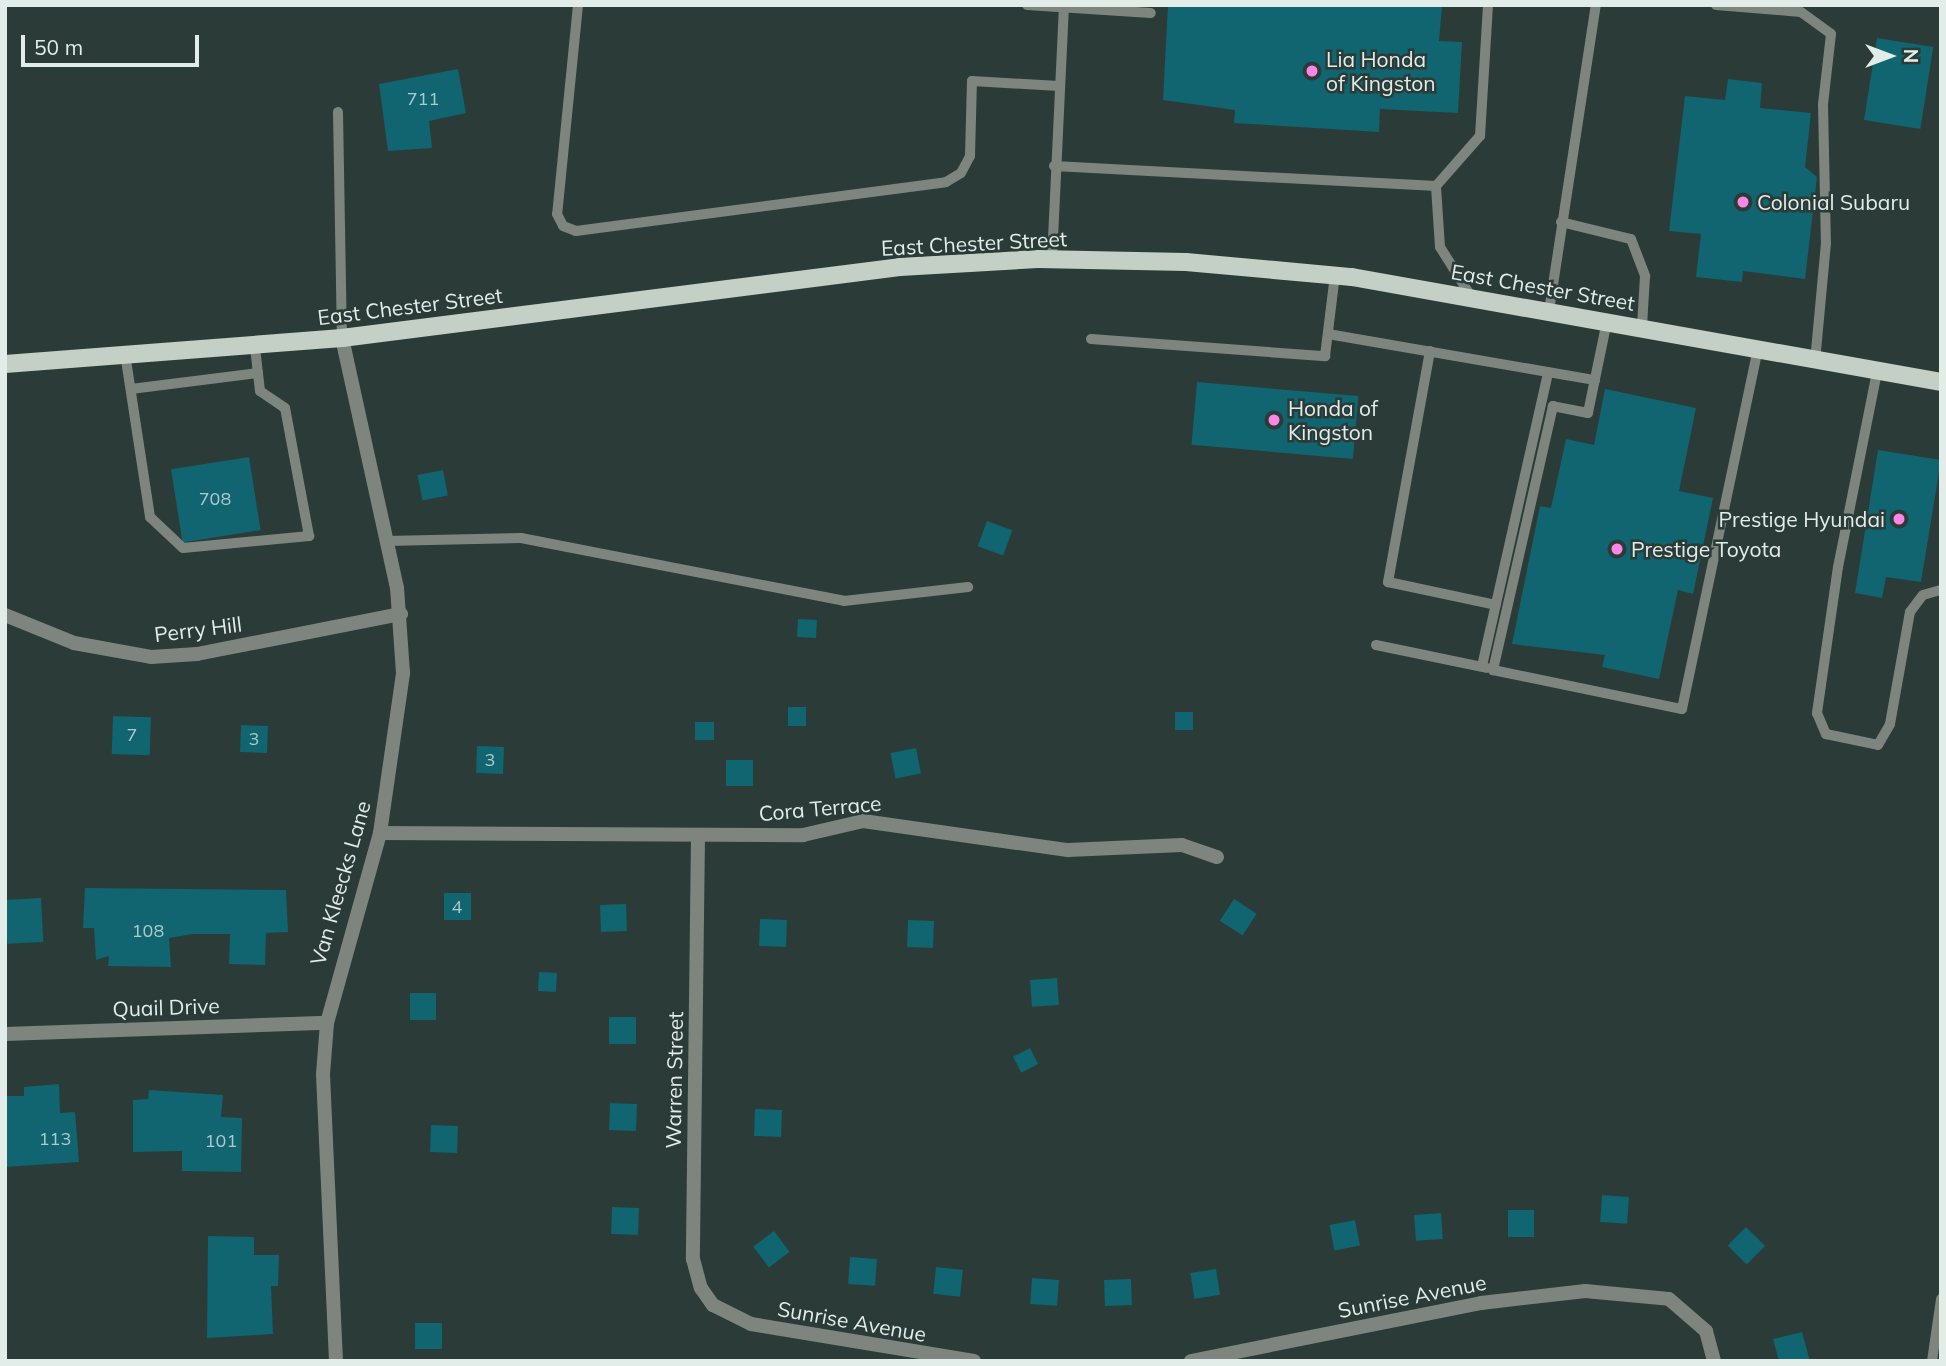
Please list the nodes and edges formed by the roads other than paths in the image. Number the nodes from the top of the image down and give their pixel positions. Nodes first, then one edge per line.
1 (578, 5) edge
2 (1027, 5) edge
3 (1488, 5) edge
4 (1596, 5) edge
5 (1716, 5) edge
6 (1064, 7) edge
7 (1151, 13) dead end
8 (1059, 86) junction
9 (338, 112) dead end
10 (1054, 166) junction
11 (1436, 186) junction
12 (1561, 222) junction
13 (1052, 260) junction
14 (1335, 275) junction
15 (1472, 298) junction
16 (1549, 311) junction
17 (1607, 321) junction
18 (1642, 327) junction
19 (1328, 334) junction
20 (342, 338) junction
21 (1091, 339) dead end
22 (254, 347) junction
23 (1758, 348) junction
24 (1430, 351) junction
25 (126, 359) junction
26 (1815, 361) junction
27 (5, 365) edge
28 (1548, 372) junction
29 (1877, 372) junction
30 (258, 373) junction
31 (1595, 380) junction
32 (1941, 382) edge
33 (131, 390) junction
34 (386, 541) junction
35 (968, 587) dead end
36 (1941, 590) edge
37 (1496, 605) junction
38 (401, 614) junction
39 (5, 615) edge
40 (1376, 645) dead end
41 (1488, 668) junction
42 (380, 833) junction
43 (698, 836) junction
44 (1217, 857) dead end
45 (327, 1023) junction
46 (5, 1034) edge
47 (1941, 1299) edge
48 (724, 1313) joint
49 (902, 1357) edge
50 (336, 1361) edge
51 (974, 1361) edge
52 (1191, 1361) edge
53 (1714, 1361) edge
54 (1932, 1361) edge

1 - 8 lane
2 - 6 lane
3 - 11 lane
4 - 12 lane
5 - 26 lane
6 - 7 lane
6 - 8 lane
8 - 10 lane
9 - 20 lane
10 - 11 lane
10 - 13 lane
11 - 15 lane
12 - 16 lane
12 - 18 lane
13 - 14 main road, East Chester Street
13 - 20 main road, East Chester Street
14 - 15 main road, East Chester Street
14 - 19 lane
15 - 16 main road, East Chester Street
16 - 17 main road, East Chester Street
17 - 18 main road, East Chester Street
17 - 31 lane
18 - 23 main road, East Chester Street
19 - 21 lane
19 - 24 lane
20 - 22 main road, East Chester Street
20 - 34 street, Van Kleecks Lane
22 - 25 main road, East Chester Street
22 - 30 lane
23 - 26 main road, East Chester Street
23 - 41 lane
24 - 28 lane
24 - 37 lane
25 - 27 main road, East Chester Street
25 - 33 lane
26 - 29 main road, East Chester Street
28 - 31 lane
28 - 37 lane
29 - 32 main road, East Chester Street
29 - 36 lane
30 - 33 lane
30 - 33 lane
31 - 41 lane
34 - 35 lane
34 - 38 street, Van Kleecks Lane
37 - 41 lane
38 - 39 street, Perry Hill
38 - 42 street, Van Kleecks Lane
40 - 41 lane
42 - 43 street, Cora Terrace
42 - 45 street, Van Kleecks Lane
43 - 44 street, Cora Terrace
43 - 48 street, Warren Street
45 - 46 street, Quail Drive
45 - 50 street, Van Kleecks Lane
47 - 54 lane
48 - 49 street, Sunrise Avenue
49 - 51 street, Sunrise Avenue
52 - 53 street, Sunrise Avenue

